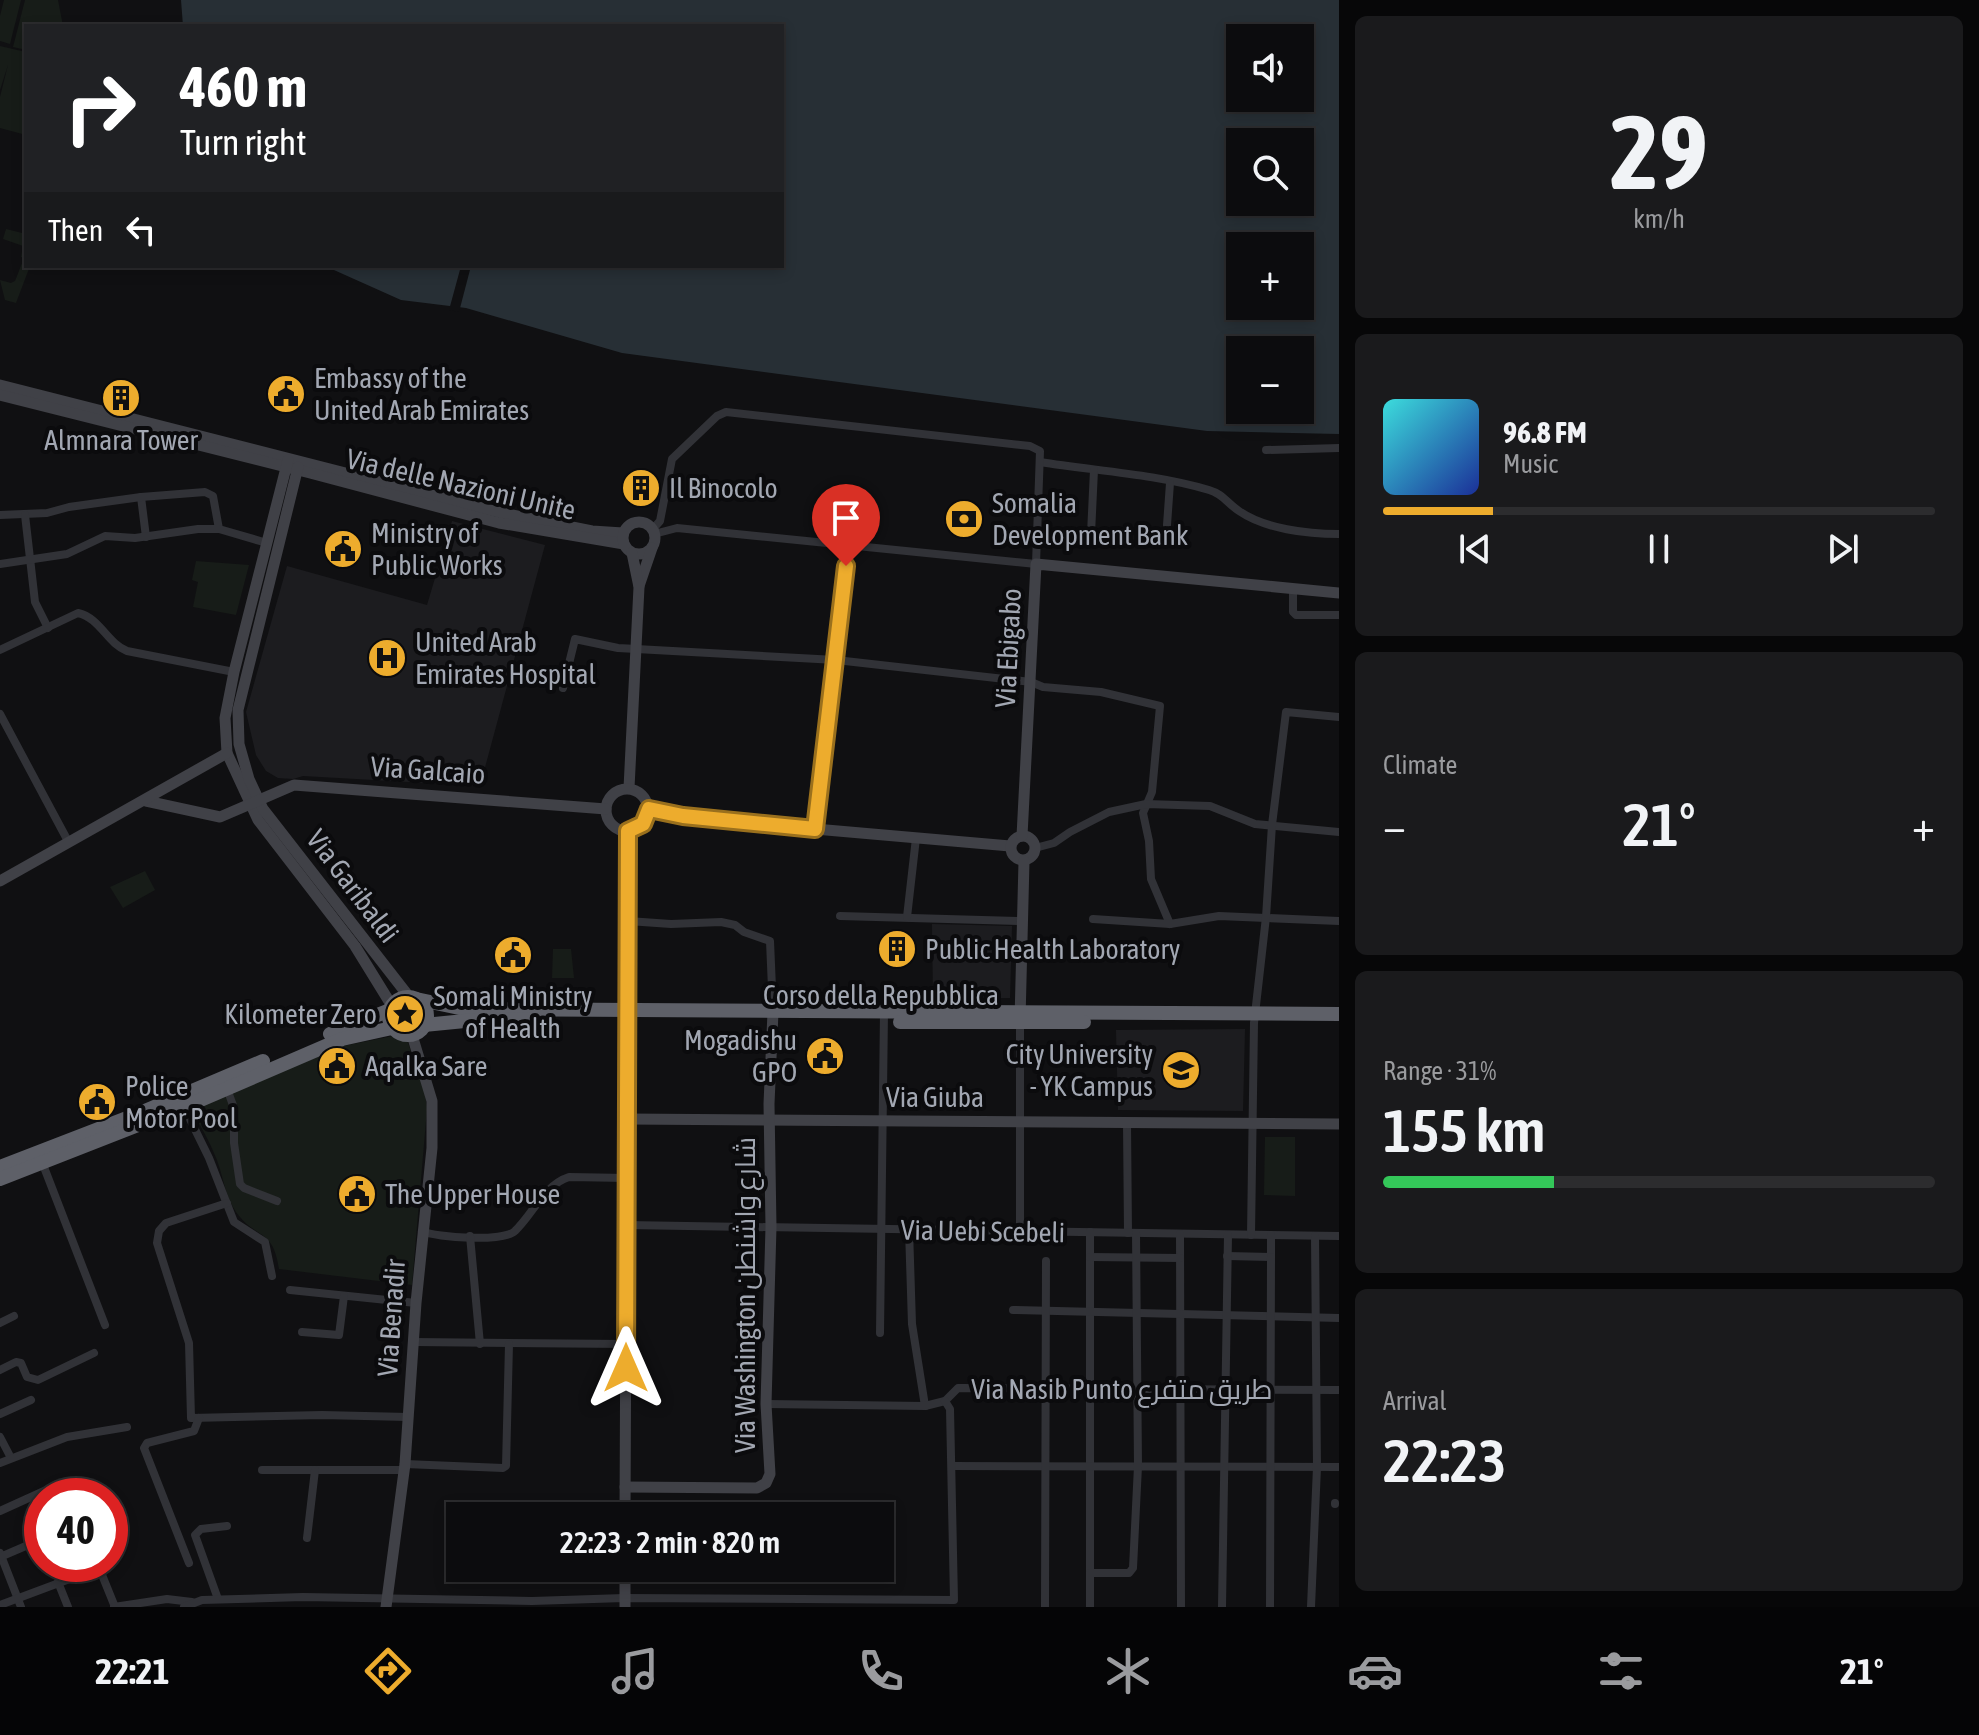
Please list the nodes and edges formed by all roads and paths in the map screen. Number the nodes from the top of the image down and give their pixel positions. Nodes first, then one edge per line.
1 (0, 385) edge
2 (0, 395) edge
3 (132, 425) junction
4 (1339, 448) edge
5 (1266, 450) dead end
6 (1040, 462) junction
7 (293, 465) junction
8 (1094, 470) junction
9 (1170, 483) junction
10 (141, 497) junction
11 (0, 515) edge
12 (25, 515) junction
13 (1167, 525) dead end
14 (219, 529) junction
15 (653, 532) junction
16 (1091, 534) dead end
17 (1339, 534) edge
18 (146, 537) junction
19 (267, 543) junction
20 (626, 543) junction
21 (848, 544) junction
22 (652, 548) junction
23 (31, 560) junction
24 (0, 564) edge
25 (1036, 564) junction
26 (639, 587) junction
27 (1293, 589) junction
28 (1339, 593) edge
29 (1339, 615) edge
30 (48, 628) junction
31 (638, 648) junction
32 (0, 650) edge
33 (836, 660) junction
34 (234, 672) junction
35 (1031, 682) junction
36 (563, 688) dead end
37 (235, 696) junction
38 (0, 714) edge
39 (1339, 717) edge
40 (227, 753) junction
41 (629, 788) junction
42 (146, 801) junction
43 (255, 803) junction
44 (1146, 804) junction
45 (606, 809) junction
46 (649, 809) junction
47 (1272, 825) junction
48 (815, 829) junction
49 (628, 831) junction
50 (1339, 832) edge
51 (1022, 836) junction
52 (916, 838) junction
53 (69, 843) junction
54 (1010, 846) junction
55 (1035, 848) junction
56 (1024, 861) junction
57 (0, 881) edge
58 (840, 916) dead end
59 (907, 917) junction
60 (1266, 917) junction
61 (1093, 919) dead end
62 (628, 921) junction
63 (1022, 921) junction
64 (1339, 921) edge
65 (1170, 924) junction
66 (413, 998) junction
67 (391, 1008) junction
68 (1339, 1014) edge
69 (628, 1015) junction
70 (1020, 1016) junction
71 (773, 1017) junction
72 (884, 1017) junction
73 (1255, 1019) junction
74 (1339, 1023) edge
75 (424, 1025) junction
76 (392, 1028) junction
77 (412, 1035) junction
78 (224, 1082) junction
79 (184, 1107) junction
80 (627, 1119) junction
81 (769, 1120) junction
82 (881, 1121) junction
83 (1019, 1122) junction
84 (1127, 1123) junction
85 (1252, 1123) junction
86 (1339, 1124) edge
87 (61, 1149) junction
88 (42, 1162) junction
89 (1, 1172) edge
90 (627, 1178) junction
91 (277, 1201) dead end
92 (227, 1203) junction
93 (626, 1225) junction
94 (771, 1227) junction
95 (880, 1229) junction
96 (909, 1229) junction
97 (422, 1231) junction
98 (1020, 1231) junction
99 (1090, 1232) junction
100 (1132, 1233) junction
101 (1180, 1234) junction
102 (1228, 1235) junction
103 (1251, 1235) junction
104 (1271, 1235) junction
105 (470, 1236) junction
106 (1315, 1236) junction
107 (1339, 1236) edge
108 (1227, 1256) junction
109 (1090, 1257) junction
110 (1136, 1257) junction
111 (1271, 1257) junction
112 (1180, 1258) junction
113 (1046, 1261) dead end
114 (272, 1276) dead end
115 (290, 1290) dead end
116 (344, 1296) junction
117 (416, 1303) junction
118 (1013, 1310) dead end
119 (1046, 1311) junction
120 (1090, 1312) junction
121 (1137, 1313) junction
122 (1180, 1314) junction
123 (1226, 1315) junction
124 (14, 1316) dead end
125 (1271, 1316) junction
126 (1316, 1318) junction
127 (1339, 1318) edge
128 (0, 1323) edge
129 (105, 1325) dead end
130 (302, 1332) dead end
131 (880, 1333) dead end
132 (414, 1342) junction
133 (480, 1344) junction
134 (509, 1344) junction
135 (626, 1344) junction
136 (94, 1353) dead end
137 (0, 1370) edge
138 (1090, 1387) junction
139 (1046, 1388) junction
140 (1137, 1388) junction
141 (1181, 1388) junction
142 (1225, 1389) junction
143 (1270, 1389) junction
144 (1317, 1390) junction
145 (1339, 1390) edge
146 (31, 1400) dead end
147 (945, 1401) junction
148 (766, 1404) junction
149 (925, 1406) junction
150 (0, 1414) edge
151 (408, 1417) junction
152 (199, 1418) junction
153 (127, 1427) dead end
154 (0, 1437) edge
155 (11, 1458) junction
156 (0, 1463) edge
157 (953, 1466) junction
158 (1046, 1466) junction
159 (1090, 1466) junction
160 (1138, 1466) junction
161 (1181, 1466) junction
162 (405, 1467) junction
163 (1224, 1467) junction
164 (1271, 1467) junction
165 (1317, 1467) junction
166 (1339, 1467) edge
167 (262, 1470) dead end
168 (315, 1470) junction
169 (625, 1487) junction
170 (24, 1500) edge
171 (625, 1502) edge
172 (0, 1511) edge
173 (227, 1526) dead end
174 (307, 1538) dead end
175 (24, 1546) edge
176 (0, 1555) edge
177 (189, 1563) dead end
178 (1090, 1573) junction
179 (58, 1582) joint
180 (104, 1582) edge
181 (625, 1582) edge
182 (218, 1599) junction
183 (20, 1602) edge
184 (624, 1603) edge
185 (188, 1604) edge
186 (386, 1604) edge
187 (532, 1604) edge
188 (0, 1605) edge
189 (68, 1607) edge
190 (114, 1607) edge
191 (1045, 1607) edge
192 (1090, 1607) edge
193 (1181, 1607) edge
194 (1222, 1607) edge
195 (1270, 1607) edge
196 (1311, 1607) edge

1 - 3 street
2 - 3 street
3 - 7 street
3 - 7 street
4 - 5 street
6 - 8 street
6 - 15 street
6 - 25 street, Via Ebigabo
7 - 19 street
7 - 20 street, Via delle Nazioni Unite
7 - 37 street
8 - 9 street
8 - 16 street
9 - 13 street
9 - 17 street
10 - 12 street
10 - 14 street
10 - 18 street
11 - 12 street
12 - 23 street
14 - 18 street
14 - 19 street
15 - 20 street
15 - 21 street
15 - 22 street
18 - 23 street
19 - 34 street
20 - 22 street
20 - 26 street
21 - 25 street
21 - 33 street
22 - 26 street
23 - 24 street
23 - 30 street
25 - 27 street
25 - 35 street, Via Ebigabo
26 - 31 street
27 - 28 street
27 - 29 street
30 - 32 street
30 - 34 street
31 - 33 street
31 - 36 street
31 - 41 street
33 - 35 street
33 - 48 street
34 - 37 street
35 - 44 street
35 - 51 street, Via Ebigabo
37 - 40 street
37 - 43 street
38 - 53 street
39 - 47 street
40 - 42 street
40 - 43 street
41 - 45 street
41 - 46 street
42 - 43 street, Via Galcaio
42 - 53 street
43 - 45 street, Via Galcaio
43 - 66 street, Via Garibaldi
43 - 67 street, Via Garibaldi
44 - 47 street
44 - 55 street
44 - 65 street
45 - 49 street
46 - 48 street
46 - 49 street
47 - 50 street
47 - 60 street
48 - 52 street
49 - 62 street
51 - 54 street
51 - 55 street
52 - 54 street
52 - 59 street
53 - 57 street
54 - 56 street
55 - 56 street
56 - 63 street
58 - 59 street
59 - 63 street
60 - 64 street
60 - 65 street
60 - 73 street
61 - 65 street
62 - 69 street
62 - 71 street
63 - 70 street
66 - 67 highway
66 - 69 highway
66 - 75 highway
67 - 76 highway
67 - 78 highway
68 - 73 highway
69 - 71 highway
69 - 75 highway
69 - 80 street
70 - 72 highway
70 - 73 highway
70 - 83 street
71 - 72 highway
71 - 81 street, Via Washington شارع واشنطن
72 - 82 street
73 - 74 highway
73 - 85 street
75 - 77 highway
76 - 77 highway
76 - 78 highway
77 - 97 street, Via Benadir
78 - 79 highway
78 - 87 highway
78 - 91 street
79 - 87 highway
79 - 92 street
80 - 81 street, Via Giuba
80 - 90 street
81 - 82 street, Via Giuba
81 - 94 street, Via Washington شارع واشنطن
82 - 83 street, Via Giuba
82 - 95 street
83 - 84 street, Via Giuba
83 - 98 street
84 - 85 street, Via Giuba
84 - 100 street
85 - 86 street, Via Giuba
85 - 103 street
87 - 88 highway
87 - 89 highway
88 - 89 highway
88 - 129 street
90 - 93 street
90 - 105 street
92 - 114 street
92 - 152 street
93 - 94 street, Via Uebi Scebeli
93 - 135 street
94 - 95 street, Via Uebi Scebeli
94 - 148 street, Via Washington شارع واشنطن
95 - 96 street, Via Uebi Scebeli
95 - 131 street
96 - 98 street, Via Uebi Scebeli
96 - 149 street
97 - 105 street
97 - 117 street, Via Benadir
98 - 99 street, Via Uebi Scebeli
99 - 100 street, Via Uebi Scebeli
99 - 109 street
100 - 101 street, Via Uebi Scebeli
100 - 110 street
101 - 102 street, Via Uebi Scebeli
101 - 112 street
102 - 103 street, Via Uebi Scebeli
102 - 108 street
103 - 104 street, Via Uebi Scebeli
104 - 106 street, Via Uebi Scebeli
104 - 111 street
105 - 133 street
106 - 107 street, Via Uebi Scebeli
106 - 126 street
108 - 111 street
108 - 123 street
109 - 110 street
109 - 120 street
110 - 112 street
110 - 121 street
111 - 125 street
112 - 122 street
113 - 119 street
115 - 116 street
116 - 117 street
116 - 130 street
117 - 132 street, Via Benadir
118 - 119 street
119 - 120 street
119 - 139 street
120 - 121 street
120 - 138 street
121 - 122 street
121 - 140 street
122 - 123 street
122 - 141 street
123 - 125 street
123 - 142 street
124 - 128 street
125 - 126 street
125 - 143 street
126 - 127 street
126 - 144 street
132 - 133 street
132 - 151 street, Via Benadir
133 - 134 street
134 - 135 street
134 - 162 street
135 - 169 street
136 - 137 street
138 - 139 street, Via Nasib Punto طريق متفرع
138 - 140 street, Via Nasib Punto طريق متفرع
138 - 159 street
139 - 147 street, Via Nasib Punto طريق متفرع
139 - 158 street
140 - 141 street, Via Nasib Punto طريق متفرع
140 - 160 street
141 - 142 street, Via Nasib Punto طريق متفرع
141 - 161 street
142 - 143 street, Via Nasib Punto طريق متفرع
142 - 163 street
143 - 144 street, Via Nasib Punto طريق متفرع
143 - 164 street
144 - 145 street, Via Nasib Punto طريق متفرع
144 - 165 street
146 - 150 street
147 - 149 street, Via Nasib Punto طريق متفرع
147 - 157 street
148 - 149 street, Via Nasib Punto طريق متفرع
148 - 169 street, Via Washington شارع واشنطن
151 - 152 street
151 - 162 street, Via Benadir
152 - 177 street
153 - 155 street
154 - 155 street
155 - 156 street
157 - 158 street
157 - 184 street
158 - 159 street
158 - 191 street
159 - 160 street
159 - 178 street
160 - 161 street
160 - 178 street
161 - 163 street
161 - 193 street
162 - 168 street
162 - 186 street, Via Benadir
163 - 164 street
163 - 194 street
164 - 165 street
164 - 195 street
165 - 166 street
165 - 196 street
167 - 168 street
168 - 174 street
169 - 171 street
170 - 172 street
173 - 182 street
175 - 176 street
176 - 183 street
178 - 192 street
179 - 183 street
179 - 189 street
180 - 190 street
181 - 184 street
182 - 185 street
182 - 186 street
183 - 188 street
184 - 187 street
185 - 190 street
186 - 187 street

